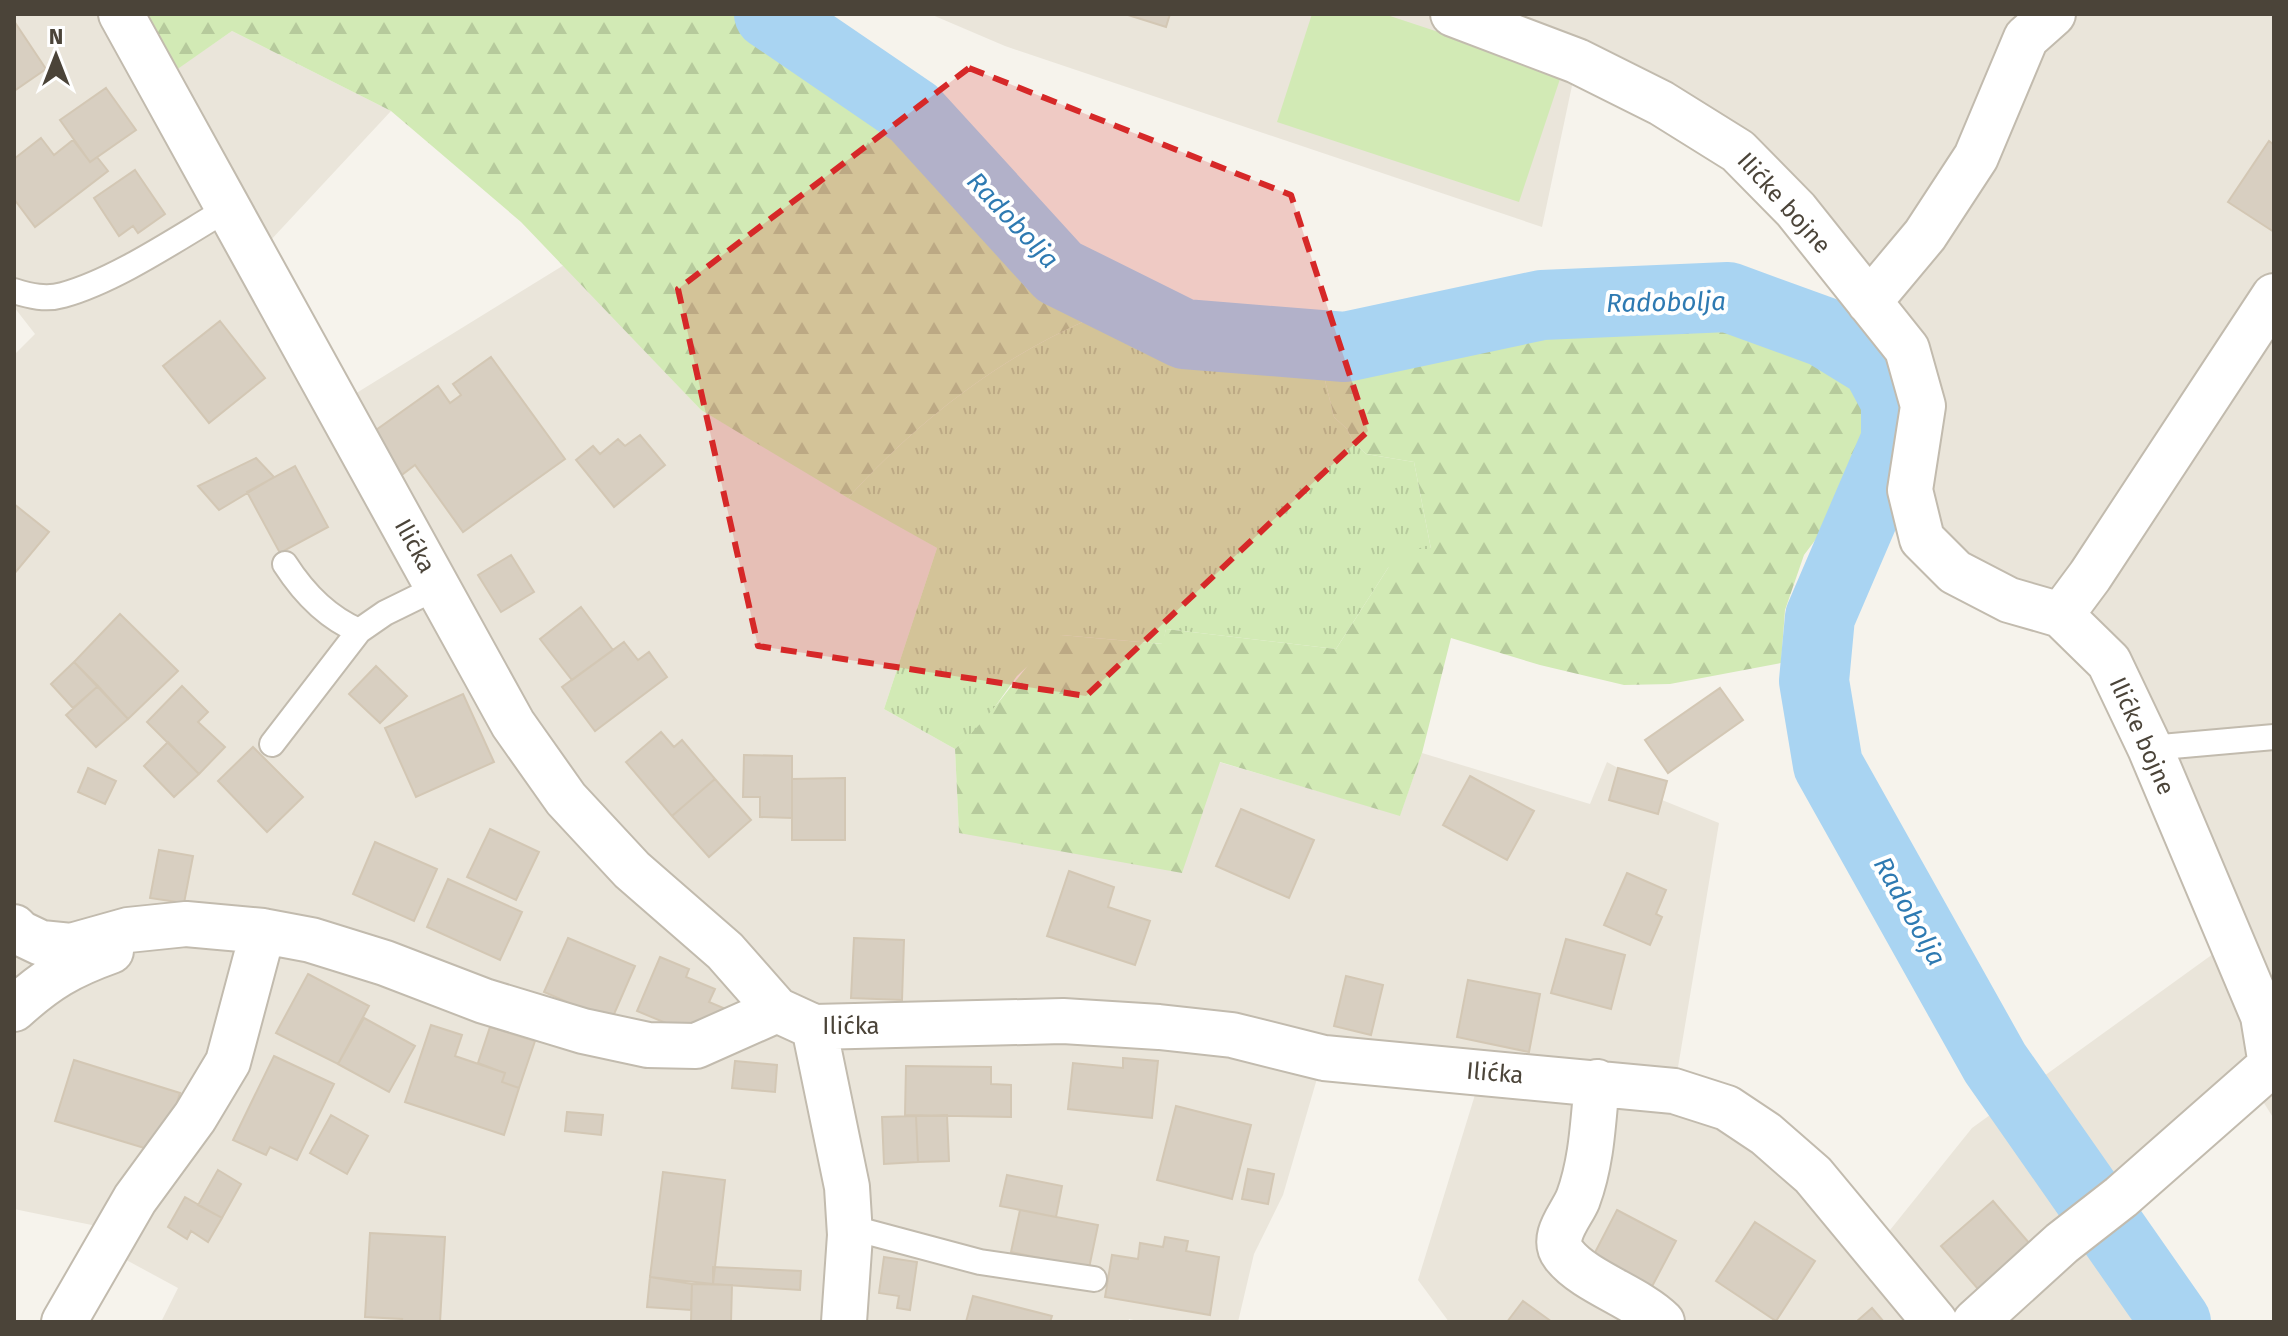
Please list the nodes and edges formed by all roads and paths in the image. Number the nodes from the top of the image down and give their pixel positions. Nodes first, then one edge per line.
1 (121, 14) edge
2 (1453, 14) edge
3 (2053, 14) edge
4 (229, 208) junction
5 (14, 291) edge
6 (2274, 296) edge
7 (1869, 302) junction
8 (285, 564) dead end
9 (438, 587) junction
10 (2061, 615) junction
11 (359, 631) junction
12 (2274, 737) edge
13 (272, 744) dead end
14 (2150, 748) junction
15 (186, 924) junction
16 (14, 927) edge
17 (263, 931) junction
18 (14, 1009) edge
19 (795, 1018) junction
20 (2272, 1067) edge
21 (1597, 1082) junction
22 (849, 1227) junction
23 (1094, 1279) dead end
24 (64, 1322) edge
25 (844, 1322) edge
26 (1662, 1322) edge
27 (1935, 1322) edge
28 (1975, 1322) edge

1 - 4 street, Ilićka
2 - 7 street, Ilićke bojne
3 - 7 street
4 - 5 lane
4 - 9 street, Ilićka
6 - 10 street
7 - 10 street, Ilićke bojne
8 - 11 lane
9 - 11 lane
9 - 19 street, Ilićka
10 - 14 street, Ilićke bojne
11 - 13 lane
12 - 14 lane
14 - 20 street, Ilićke bojne
15 - 16 street
15 - 17 street
15 - 18 street
17 - 19 street
17 - 24 street
19 - 21 street, Ilićka
19 - 22 street
20 - 28 street, Ilićke bojne
21 - 26 street
21 - 27 street, Ilićka
22 - 23 lane
22 - 25 street

